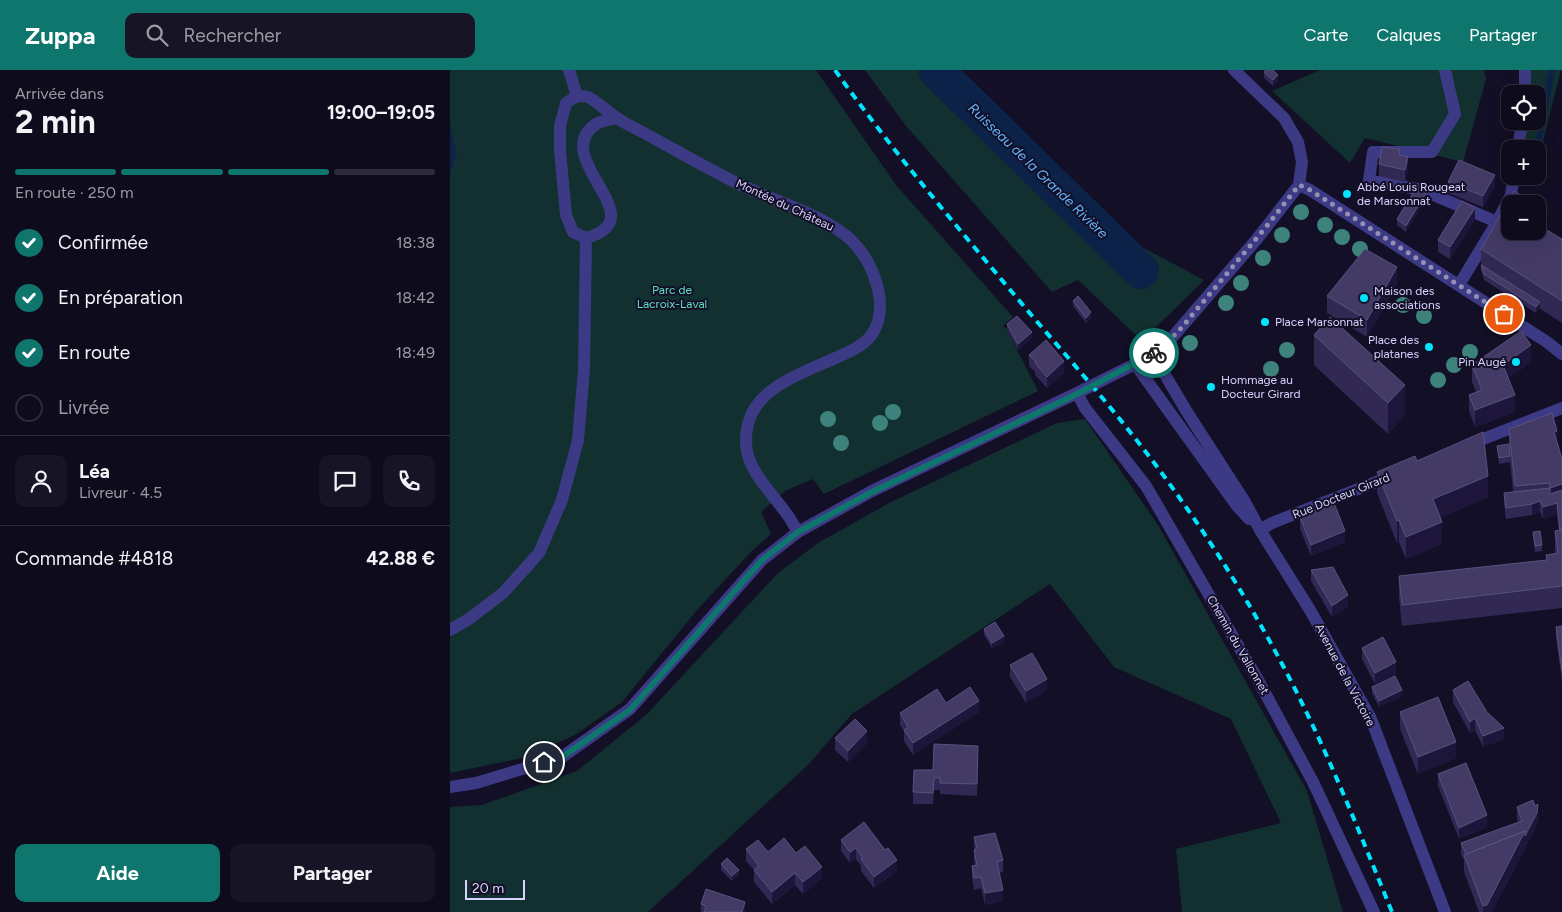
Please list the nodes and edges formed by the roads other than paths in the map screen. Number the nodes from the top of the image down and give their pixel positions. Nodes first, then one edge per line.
1 (569, 70) edge
2 (1234, 70) edge
3 (1445, 70) edge
4 (1525, 70) edge
5 (1525, 85) edge
6 (577, 96) junction
7 (615, 118) junction
8 (1299, 185) junction
9 (1513, 185) edge
10 (1497, 222) junction
11 (586, 238) junction
12 (1459, 285) junction
13 (1156, 352) junction
14 (1562, 354) edge
15 (1135, 364) junction
16 (1077, 394) junction
17 (1562, 408) edge
18 (1453, 451) edge
19 (1399, 472) edge
20 (1260, 530) junction
21 (798, 532) junction
22 (450, 630) edge
23 (450, 787) edge
24 (1374, 912) edge
25 (1445, 912) edge

1 - 6 street
2 - 8 street
3 - 10 street
4 - 5 street
6 - 7 street, Montée du Château
6 - 11 street
7 - 11 street
7 - 21 street, Montée du Château
8 - 12 street
8 - 13 street
9 - 10 street
10 - 12 street
11 - 22 street
12 - 14 street
13 - 15 street
13 - 20 street, Avenue de la Victoire
15 - 16 street
15 - 20 street, Avenue de la Victoire
16 - 21 street
16 - 24 street, Chemin du Vallonnet
17 - 18 street
19 - 20 street, Rue Docteur Girard
20 - 25 street, Avenue de la Victoire
21 - 23 street

